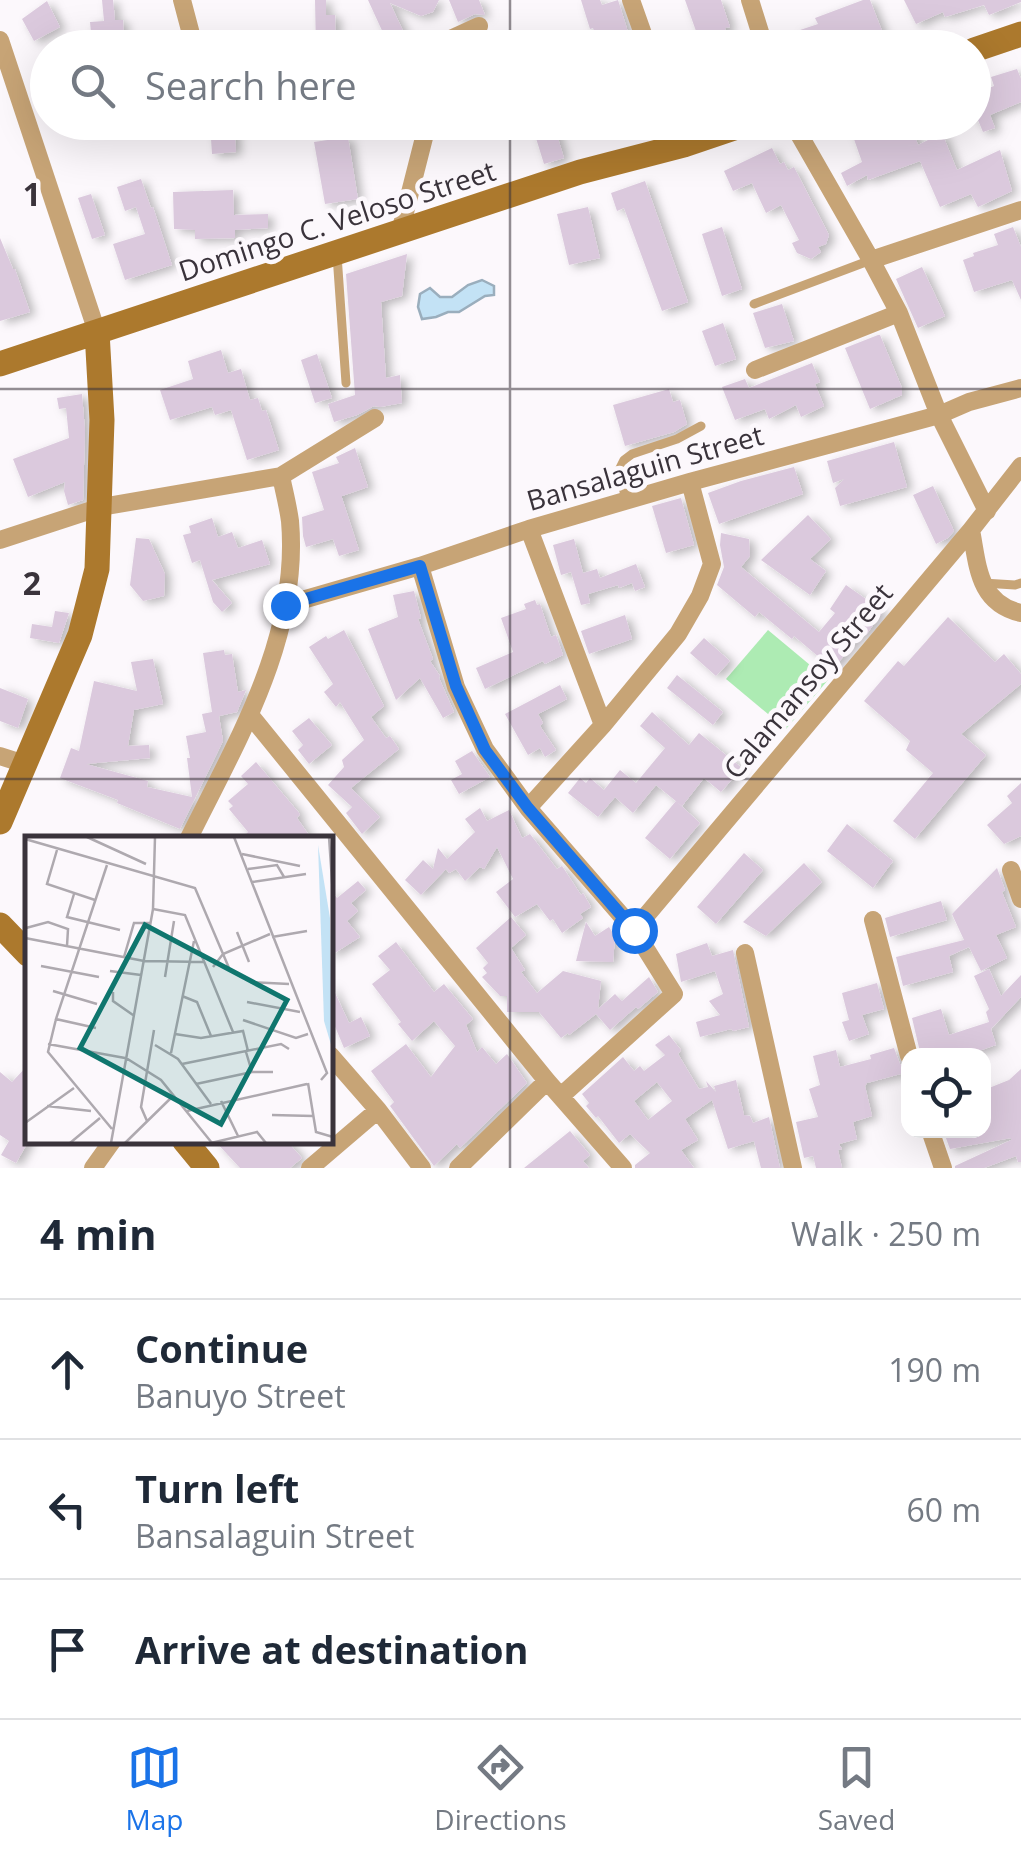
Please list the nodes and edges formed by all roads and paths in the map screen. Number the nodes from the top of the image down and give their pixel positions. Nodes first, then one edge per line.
1 (182, 0) edge
2 (631, 0) edge
3 (750, 0) edge
4 (479, 26) dead end
5 (190, 30) edge
6 (470, 30) edge
7 (642, 30) edge
8 (759, 30) edge
9 (1021, 34) edge
10 (1, 44) edge
11 (991, 44) edge
12 (30, 131) edge
13 (33, 140) edge
14 (423, 140) edge
15 (664, 140) edge
16 (802, 140) edge
17 (1021, 210) edge
18 (400, 232) junction
19 (337, 253) junction
20 (871, 260) junction
21 (754, 304) dead end
22 (898, 313) junction
23 (97, 332) junction
24 (0, 364) edge
25 (755, 370) dead end
26 (346, 384) dead end
27 (1021, 388) edge
28 (939, 414) junction
29 (375, 418) dead end
30 (701, 426) dead end
31 (1021, 466) edge
32 (281, 476) junction
33 (690, 482) junction
34 (626, 501) junction
35 (100, 507) junction
36 (987, 511) junction
37 (529, 530) junction
38 (972, 530) junction
39 (0, 540) edge
40 (420, 566) junction
41 (1021, 582) edge
42 (980, 583) junction
43 (285, 605) junction
44 (1021, 613) edge
45 (250, 715) junction
46 (603, 725) junction
47 (12, 760) edge
48 (528, 808) junction
49 (0, 822) edge
50 (190, 836) edge
51 (1011, 870) dead end
52 (1021, 899) edge
53 (873, 920) dead end
54 (0, 925) edge
55 (634, 930) junction
56 (25, 951) edge
57 (745, 954) dead end
58 (907, 1048) edge
59 (332, 1057) edge
60 (547, 1081) junction
61 (561, 1096) junction
62 (378, 1110) junction
63 (933, 1138) edge
64 (111, 1143) edge
65 (186, 1143) edge
66 (93, 1168) edge
67 (207, 1168) edge
68 (310, 1168) edge
69 (422, 1168) edge
70 (458, 1168) edge
71 (622, 1168) edge
72 (794, 1168) edge
73 (943, 1168) edge

1 - 5 street
2 - 7 street
3 - 8 street
4 - 6 street
9 - 11 main road
10 - 12 street
13 - 23 street
14 - 18 street
15 - 18 main road, Domingo C. Veloso Street
16 - 20 street
17 - 20 street
18 - 19 main road, Domingo C. Veloso Street
19 - 23 main road, Domingo C. Veloso Street
19 - 26 lane
20 - 21 lane
20 - 22 street
22 - 25 street
22 - 28 street
23 - 24 main road, Domingo C. Veloso Street
23 - 35 main road
27 - 28 street, Bansalaguin Street
28 - 33 street, Bansalaguin Street
28 - 36 street
29 - 32 street
30 - 34 lane
31 - 36 street, Calamansoy Street
32 - 35 street
32 - 43 street
33 - 34 street, Bansalaguin Street
33 - 46 street
34 - 37 street, Bansalaguin Street
35 - 39 street
35 - 47 main road
36 - 38 street, Calamansoy Street
37 - 40 street, Bansalaguin Street
37 - 46 street
38 - 42 street
38 - 55 street, Calamansoy Street
40 - 43 street, Bansalaguin Street
40 - 48 street
41 - 42 lane
42 - 44 street
43 - 45 street
45 - 50 street
45 - 60 street
46 - 48 street
47 - 49 main road
48 - 55 street
51 - 52 street
53 - 58 street
54 - 56 main road
55 - 61 street
57 - 72 street
59 - 62 street
60 - 61 street
60 - 70 street
61 - 71 street
62 - 68 street
62 - 69 street
63 - 73 street
64 - 66 street
65 - 67 main road

